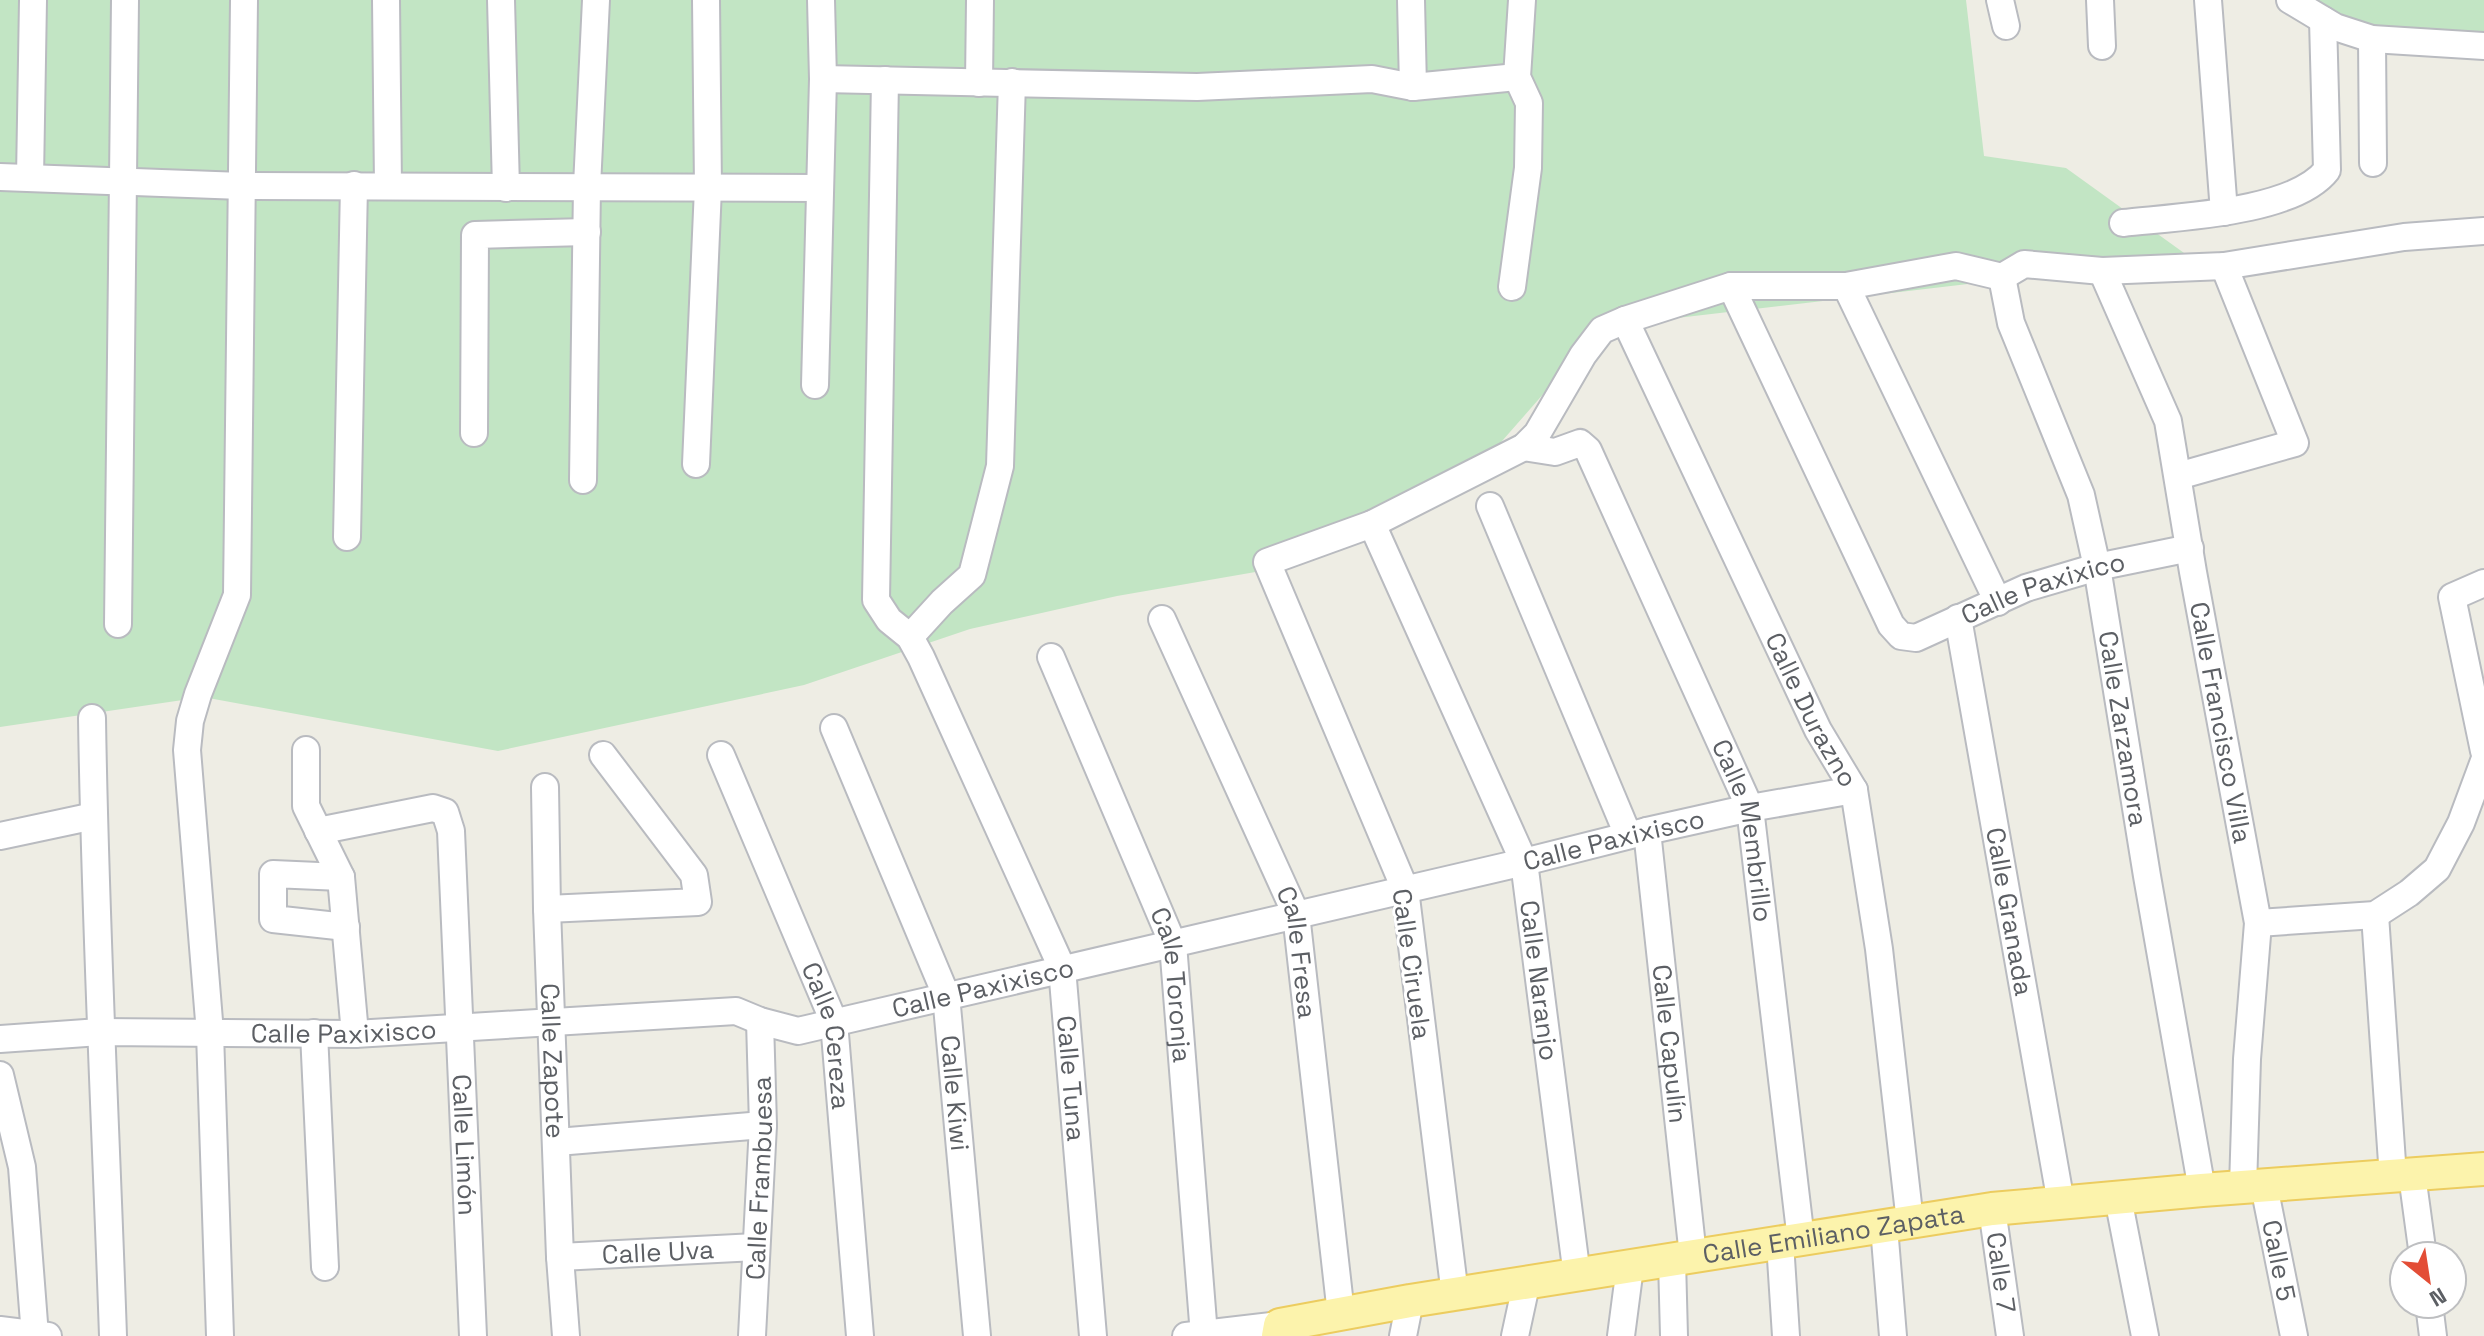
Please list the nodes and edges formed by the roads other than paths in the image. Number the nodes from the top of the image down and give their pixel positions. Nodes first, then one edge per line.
1 (33, 0) edge
2 (125, 0) edge
3 (244, 0) edge
4 (386, 0) edge
5 (501, 0) edge
6 (596, 0) edge
7 (706, 0) edge
8 (821, 0) edge
9 (980, 0) edge
10 (1411, 0) edge
11 (1522, 0) edge
12 (2100, 0) edge
13 (2208, 0) edge
14 (2290, 0) edge
15 (2323, 20) junction
16 (2372, 39) junction
17 (2102, 46) dead end
18 (2484, 46) edge
19 (1517, 77) junction
20 (823, 79) junction
21 (885, 80) junction
22 (1012, 82) junction
23 (979, 83) junction
24 (1413, 87) junction
25 (2373, 163) dead end
26 (0, 177) edge
27 (30, 178) junction
28 (125, 182) junction
29 (354, 185) junction
30 (242, 186) junction
31 (388, 186) junction
32 (587, 186) junction
33 (506, 188) junction
34 (708, 188) junction
35 (819, 188) junction
36 (2224, 212) junction
37 (2123, 223) dead end
38 (2484, 231) edge
39 (587, 232) junction
40 (2224, 266) junction
41 (2102, 271) junction
42 (2002, 277) junction
43 (1731, 286) junction
44 (1846, 286) junction
45 (1512, 287) dead end
46 (1625, 320) junction
47 (815, 385) dead end
48 (474, 433) dead end
49 (1524, 447) junction
50 (696, 464) dead end
51 (2178, 476) junction
52 (583, 480) dead end
53 (1490, 506) dead end
54 (1372, 524) junction
55 (347, 537) dead end
56 (2190, 548) junction
57 (2097, 567) junction
58 (2484, 583) edge
59 (1998, 602) junction
60 (1958, 618) junction
61 (1162, 619) dead end
62 (118, 624) dead end
63 (916, 647) junction
64 (1051, 657) dead end
65 (92, 718) dead end
66 (834, 728) dead end
67 (306, 750) dead end
68 (2484, 751) edge
69 (603, 755) dead end
70 (721, 755) dead end
71 (2484, 761) edge
72 (545, 787) dead end
73 (1854, 790) junction
74 (1750, 808) junction
75 (94, 816) junction
76 (318, 831) junction
77 (1637, 833) junction
78 (0, 836) edge
79 (1524, 862) junction
80 (341, 877) junction
81 (1405, 889) junction
82 (547, 909) junction
83 (1296, 914) junction
84 (2375, 915) junction
85 (2258, 923) junction
86 (346, 927) junction
87 (1173, 944) junction
88 (1062, 968) junction
89 (946, 995) junction
90 (760, 1021) junction
91 (834, 1022) junction
92 (553, 1023) junction
93 (460, 1029) junction
94 (100, 1032) junction
95 (210, 1033) junction
96 (314, 1033) junction
97 (355, 1034) junction
98 (0, 1039) edge
99 (0, 1075) edge
100 (763, 1125) junction
101 (557, 1142) junction
102 (2484, 1169) edge
103 (2402, 1176) junction
104 (2254, 1187) junction
105 (2202, 1190) junction
106 (2118, 1198) junction
107 (2061, 1203) junction
108 (1992, 1209) junction
109 (1897, 1224) junction
110 (2419, 1240) edge
111 (1791, 1241) junction
112 (756, 1247) junction
113 (560, 1257) junction
114 (1682, 1258) junction
115 (325, 1267) dead end
116 (1630, 1267) junction
117 (1577, 1276) junction
118 (1526, 1285) junction
119 (1455, 1295) junction
120 (1410, 1301) junction
121 (1341, 1314) junction
122 (0, 1330) edge
123 (1279, 1331) edge
124 (39, 1335) edge
125 (1195, 1335) edge
126 (113, 1336) edge
127 (220, 1336) edge
128 (473, 1336) edge
129 (566, 1336) edge
130 (752, 1336) edge
131 (860, 1336) edge
132 (977, 1336) edge
133 (1093, 1336) edge
134 (1403, 1336) edge
135 (1515, 1336) edge
136 (1621, 1336) edge
137 (1674, 1336) edge
138 (1786, 1336) edge
139 (1893, 1336) edge
140 (2010, 1336) edge
141 (2145, 1336) edge
142 (2294, 1336) edge

1 - 27 street
2 - 28 street
3 - 30 street
4 - 31 street
5 - 33 street
6 - 32 street
7 - 34 street
8 - 20 street
9 - 23 street
10 - 24 street
11 - 19 street
12 - 17 street
13 - 36 street
14 - 15 street
15 - 16 street
15 - 36 street
16 - 18 street
16 - 25 street
19 - 24 street
19 - 45 street
20 - 21 street
20 - 35 street
21 - 23 street
21 - 63 street
22 - 23 street
22 - 24 street
22 - 63 street
26 - 27 street
27 - 28 street
28 - 30 street
28 - 62 street
29 - 30 street
29 - 31 street
29 - 55 street
30 - 95 street
31 - 33 street
32 - 33 street
32 - 34 street
32 - 39 street
34 - 35 street
34 - 50 street
35 - 47 street
36 - 37 street
38 - 40 street
39 - 48 street
39 - 52 street
40 - 41 street
40 - 51 street
41 - 42 street
41 - 51 street, Calle Francisco Villa
42 - 44 street
42 - 57 street, Calle Zarzamora
43 - 44 street
43 - 46 street
43 - 60 street, Calle Paxixico
44 - 59 street
46 - 49 street
46 - 73 street, Calle Durazno
49 - 54 street
49 - 74 street, Calle Membrillo
51 - 56 street, Calle Francisco Villa
53 - 77 street, Calle Capulín
54 - 79 street, Calle Naranjo
54 - 81 street, Calle Ciruela
56 - 57 street, Calle Paxixico
56 - 85 street, Calle Francisco Villa
57 - 59 street, Calle Paxixico
57 - 105 street, Calle Zarzamora
58 - 68 street
59 - 60 street, Calle Paxixico
60 - 107 street, Calle Granada
61 - 83 street, Calle Fresa
63 - 88 street, Calle Tuna
64 - 87 street, Calle Toronja
65 - 75 street
66 - 89 street, Calle Kiwi
67 - 76 street
69 - 82 street
70 - 91 street, Calle Cereza
71 - 84 street
72 - 82 street, Calle Zapote
73 - 74 street, Calle Paxixisco
73 - 109 street, Calle Durazno
74 - 77 street, Calle Paxixisco
74 - 111 street, Calle Membrillo
75 - 78 street
75 - 94 street
76 - 80 street
76 - 93 street, Calle Limón
77 - 79 street, Calle Paxixisco
77 - 114 street, Calle Capulín
79 - 81 street, Calle Paxixisco
79 - 117 street, Calle Naranjo
80 - 86 street
80 - 86 street
81 - 83 street, Calle Paxixisco
81 - 119 street, Calle Ciruela
82 - 92 street, Calle Zapote
83 - 87 street, Calle Paxixisco
83 - 121 street, Calle Fresa
84 - 85 street
84 - 103 street
85 - 104 street, Calle Francisco Villa
86 - 97 street
87 - 88 street, Calle Paxixisco
87 - 125 street, Calle Toronja
88 - 89 street, Calle Paxixisco
88 - 133 street, Calle Tuna
89 - 91 street, Calle Paxixisco
89 - 132 street, Calle Kiwi
90 - 91 street, Calle Paxixisco
90 - 92 street, Calle Paxixisco
90 - 100 street, Calle Frambuesa
91 - 131 street, Calle Cereza
92 - 93 street, Calle Paxixisco
92 - 101 street, Calle Zapote
93 - 97 street, Calle Paxixisco
93 - 128 street, Calle Limón
94 - 95 street, Calle Paxixisco
94 - 98 street, Calle Paxixisco
94 - 126 street
95 - 96 street, Calle Paxixisco
95 - 127 street
96 - 97 street, Calle Paxixisco
96 - 115 street
99 - 124 street
100 - 101 street
100 - 112 street, Calle Frambuesa
101 - 113 street, Calle Zapote
102 - 103 main road, Calle Emiliano Zapata
103 - 104 main road, Calle Emiliano Zapata
103 - 110 street
104 - 105 main road, Calle Emiliano Zapata
104 - 142 street, Calle 5
105 - 106 main road, Calle Emiliano Zapata
106 - 107 main road, Calle Emiliano Zapata
106 - 141 street
107 - 108 main road, Calle Emiliano Zapata
108 - 109 main road, Calle Emiliano Zapata
108 - 140 street, Calle 7
109 - 111 main road, Calle Emiliano Zapata
109 - 139 street, Calle Durazno
111 - 114 main road, Calle Emiliano Zapata
111 - 138 street, Calle Membrillo
112 - 113 street, Calle Uva
112 - 130 street, Calle Frambuesa
113 - 129 street, Calle Zapote
114 - 116 main road, Calle Emiliano Zapata
114 - 137 street, Calle Capulín
116 - 117 main road, Calle Emiliano Zapata
116 - 136 street
117 - 118 main road, Calle Emiliano Zapata
118 - 119 main road, Calle Emiliano Zapata
118 - 135 street
119 - 120 main road, Calle Emiliano Zapata
120 - 121 main road, Calle Emiliano Zapata
120 - 134 street
121 - 123 main road, Calle Emiliano Zapata
122 - 124 street
123 - 125 street, Calle Emiliano Zapata

